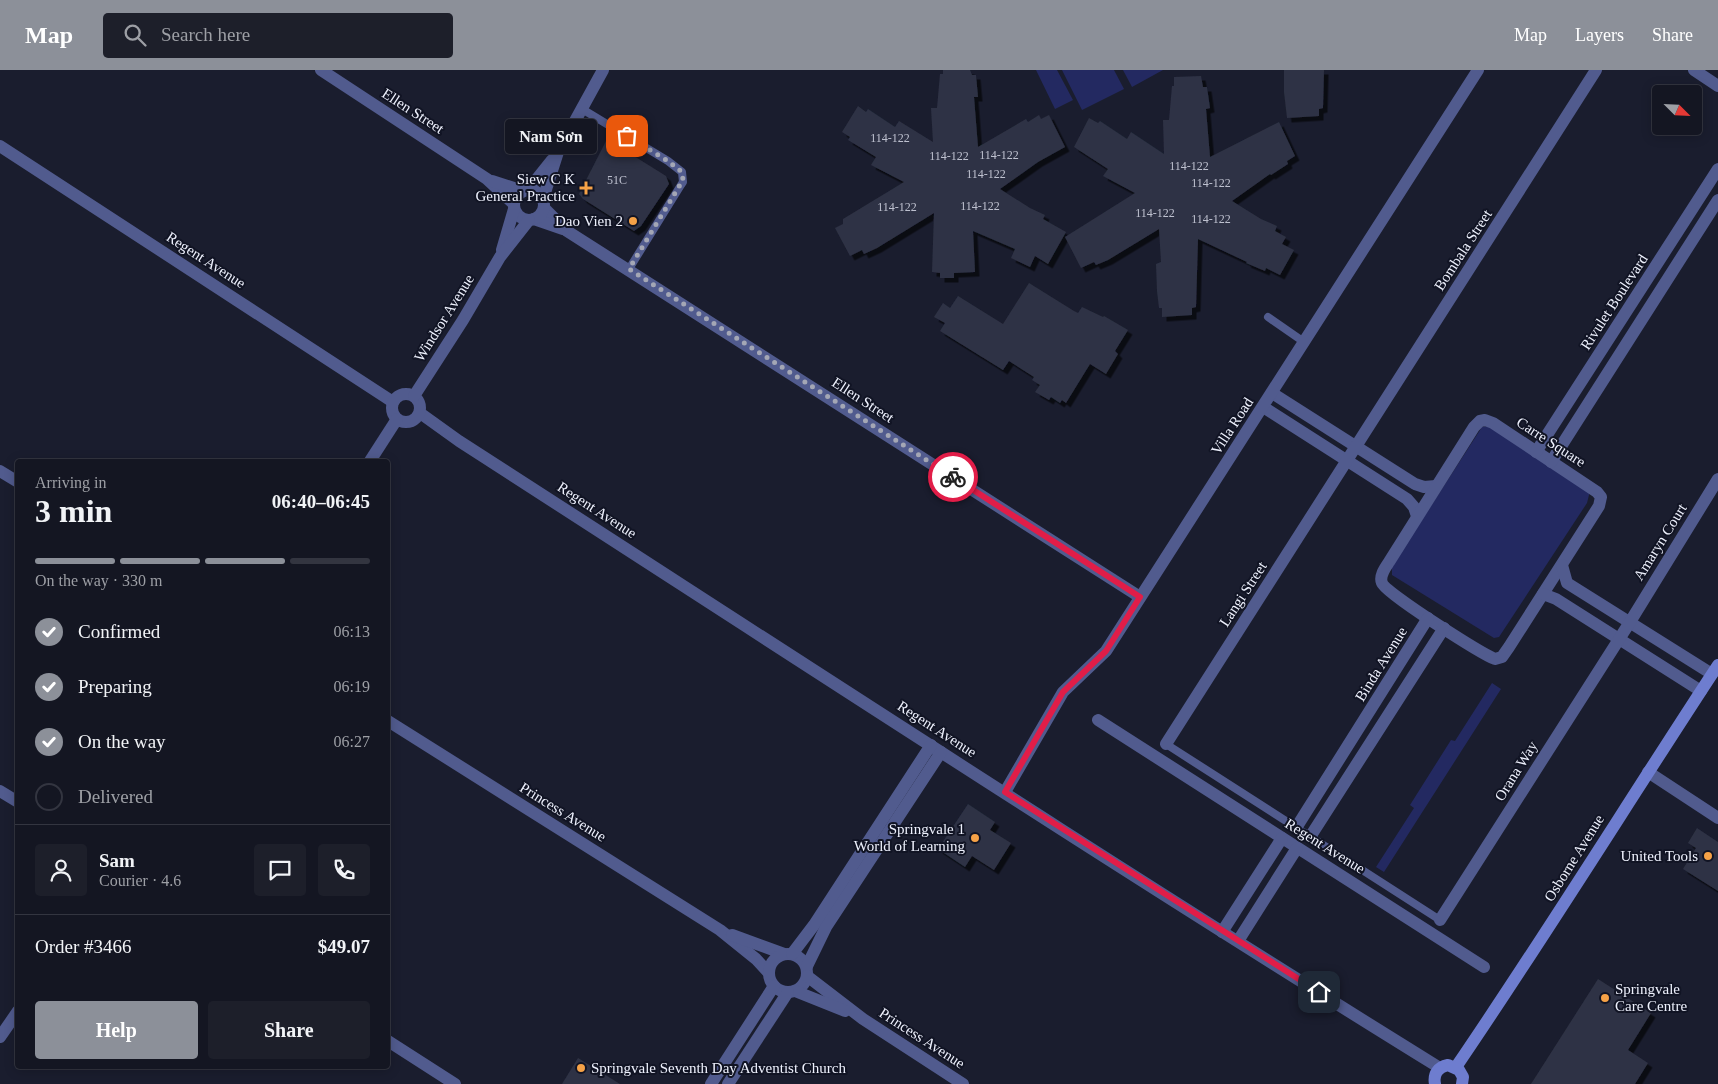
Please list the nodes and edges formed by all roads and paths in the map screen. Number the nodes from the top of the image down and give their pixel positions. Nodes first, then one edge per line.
1 (321, 70) edge
2 (603, 70) edge
3 (1478, 70) edge
4 (1596, 70) edge
5 (1694, 70) edge
6 (1718, 86) edge
7 (582, 109) junction
8 (0, 146) edge
9 (558, 152) junction
10 (1718, 169) edge
11 (487, 179) junction
12 (525, 190) junction
13 (1718, 200) edge
14 (543, 203) junction
15 (514, 206) junction
16 (532, 220) junction
17 (567, 231) junction
18 (500, 257) junction
19 (629, 269) junction
20 (1632, 304) junction
21 (1646, 313) junction
22 (1268, 317) dead end
23 (1304, 342) junction
24 (1272, 393) junction
25 (414, 396) junction
26 (394, 402) junction
27 (1263, 407) junction
28 (420, 413) junction
29 (397, 419) junction
30 (1356, 447) junction
31 (1536, 452) junction
32 (371, 459) edge
33 (1348, 460) junction
34 (1552, 462) junction
35 (0, 471) edge
36 (1718, 479) edge
37 (15, 480) edge
38 (1436, 486) junction
39 (1418, 516) junction
40 (1562, 565) junction
41 (1543, 594) junction
42 (1140, 597) junction
43 (1428, 618) junction
44 (1630, 622) junction
45 (1444, 628) junction
46 (1619, 638) junction
47 (1715, 670) edge
48 (1701, 691) junction
49 (1098, 720) dead end
50 (390, 722) edge
51 (1361, 726) junction
52 (1375, 736) junction
53 (1166, 744) joint
54 (936, 748) junction
55 (1648, 772) junction
56 (0, 791) edge
57 (1005, 792) junction
58 (15, 800) edge
59 (1718, 818) edge
60 (1296, 828) junction
61 (1310, 837) junction
62 (1282, 838) junction
63 (1297, 848) junction
64 (1440, 920) joint
65 (720, 930) junction
66 (1222, 932) junction
67 (1238, 941) junction
68 (788, 954) junction
69 (1484, 967) dead end
70 (807, 971) junction
71 (769, 973) junction
72 (774, 986) junction
73 (791, 991) junction
74 (15, 1015) edge
75 (863, 1019) junction
76 (0, 1037) edge
77 (390, 1042) edge
78 (1456, 1067) junction
79 (1440, 1068) junction
80 (455, 1084) edge
81 (711, 1084) edge
82 (728, 1084) edge
83 (964, 1084) edge
84 (1435, 1084) edge
85 (1462, 1084) edge

1 - 11 street, Ellen Street
2 - 7 street
3 - 23 street, Villa Road
4 - 30 street, Bombala Street
5 - 6 street
7 - 9 street
7 - 19 lane
8 - 26 street, Regent Avenue
9 - 12 street
9 - 14 street
10 - 20 street, Rivulet Boulevard
11 - 12 street, Ellen Street
11 - 15 street, Ellen Street
12 - 14 street
12 - 15 street
13 - 21 street
14 - 16 street
14 - 17 street, Ellen Street
15 - 16 street
15 - 18 street, Windsor Avenue
16 - 17 street, Ellen Street
16 - 18 street, Windsor Avenue
17 - 19 street, Ellen Street
18 - 25 street, Windsor Avenue
19 - 42 street, Ellen Street
20 - 21 street
20 - 31 street, Rivulet Boulevard
21 - 34 street
22 - 23 lane
23 - 24 street, Villa Road
24 - 27 street, Villa Road
24 - 30 street
25 - 26 street
25 - 28 street
26 - 29 street
27 - 33 street
27 - 42 street, Villa Road
28 - 29 street
28 - 54 street, Regent Avenue
29 - 32 street
30 - 33 street, Bombala Street
30 - 38 street
31 - 34 street, Carre Square
31 - 38 street, Carre Square
33 - 39 street
33 - 53 street, Langi Street
34 - 40 street, Carre Square
35 - 37 street
36 - 44 street, Amaryn Court
38 - 39 street, Carre Square
39 - 43 street, Carre Square
40 - 41 street, Carre Square
40 - 44 street
41 - 45 street, Carre Square
41 - 46 street
42 - 57 street, Villa Road
43 - 45 street, Carre Square
43 - 51 street, Binda Avenue
44 - 46 street, Amaryn Court
44 - 47 street
45 - 52 street
46 - 48 street
46 - 64 street, Orana Way
47 - 48 main road, Osborne Avenue
48 - 55 main road, Osborne Avenue
49 - 62 street, Regent Avenue
50 - 65 street, Princess Avenue
51 - 52 street, Binda Avenue
51 - 60 street, Binda Avenue
52 - 61 street
53 - 60 lane
54 - 57 street, Regent Avenue
54 - 68 street
54 - 70 street
55 - 59 street
55 - 78 main road, Osborne Avenue
56 - 58 street
57 - 66 street, Regent Avenue
60 - 61 lane
61 - 64 lane
62 - 63 street, Regent Avenue
62 - 66 street
63 - 67 street
63 - 69 street, Regent Avenue
65 - 68 street, Princess Avenue
65 - 71 street, Princess Avenue
66 - 67 street, Regent Avenue
67 - 79 street, Regent Avenue
68 - 70 street
68 - 71 street
70 - 73 street
70 - 75 street, Princess Avenue
71 - 72 street
72 - 73 street
72 - 81 street
73 - 75 street, Princess Avenue
73 - 82 street
74 - 76 street
75 - 83 street, Princess Avenue
77 - 80 street
78 - 79 main road
78 - 85 main road
79 - 84 main road

